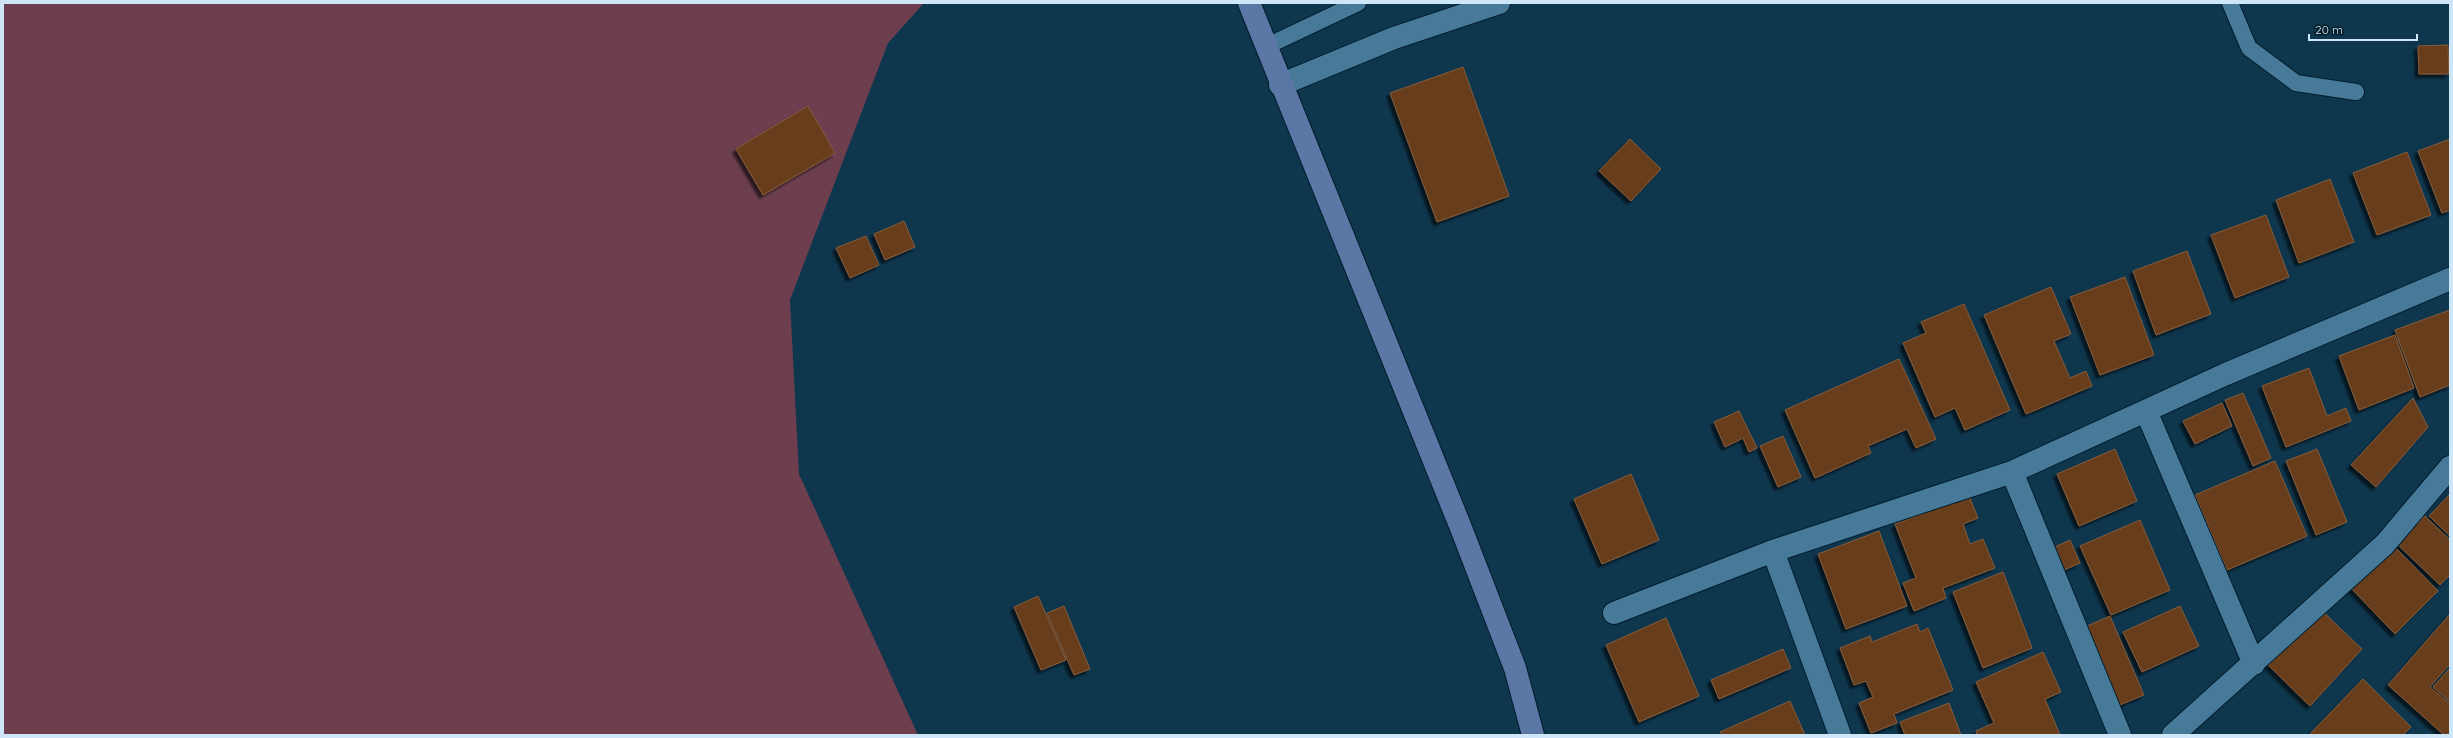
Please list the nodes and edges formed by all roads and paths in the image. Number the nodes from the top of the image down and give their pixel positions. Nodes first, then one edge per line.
1 (1249, 3) edge
2 (1358, 3) edge
3 (1499, 3) edge
4 (2230, 3) edge
5 (1265, 47) junction
6 (1280, 85) junction
7 (2356, 92) dead end
8 (2450, 279) edge
9 (2146, 411) junction
10 (2450, 467) edge
11 (2012, 472) junction
12 (1773, 551) junction
13 (1614, 613) dead end
14 (2254, 664) junction
15 (1533, 735) edge
16 (1840, 735) edge
17 (2120, 735) edge
18 (2173, 735) edge

1 - 5 main road
2 - 5 lane
3 - 6 street
4 - 7 lane
5 - 6 main road
6 - 15 main road
8 - 9 street
9 - 11 street
9 - 14 street
10 - 14 street
11 - 12 street
11 - 17 street
12 - 13 street
12 - 16 street
14 - 18 street

